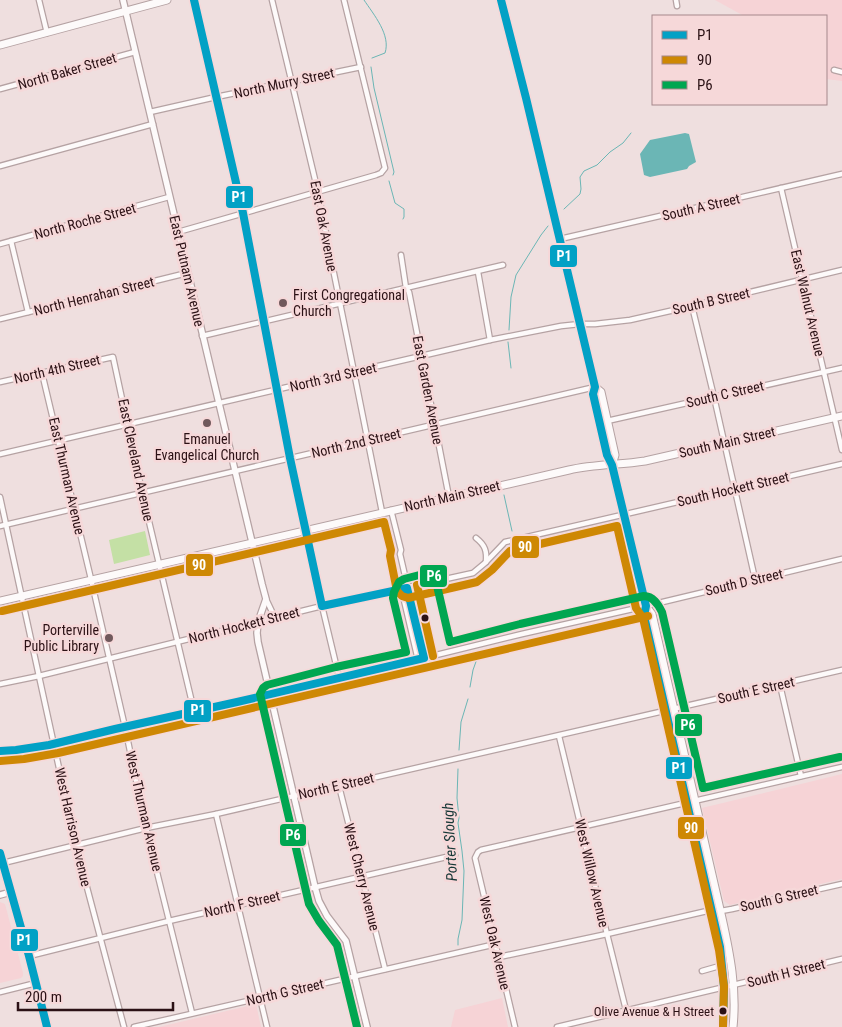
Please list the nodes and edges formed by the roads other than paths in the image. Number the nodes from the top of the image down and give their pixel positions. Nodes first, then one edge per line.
1 (39, 0) edge
2 (123, 0) edge
3 (167, 0) edge
4 (194, 0) edge
5 (272, 0) edge
6 (344, 0) edge
7 (501, 0) edge
8 (126, 11) junction
9 (47, 33) junction
10 (0, 45) edge
11 (134, 52) junction
12 (360, 67) junction
13 (834, 70) dead end
14 (842, 72) edge
15 (291, 82) junction
16 (0, 89) edge
17 (216, 97) junction
18 (150, 112) junction
19 (153, 124) junction
20 (0, 166) edge
21 (842, 174) edge
22 (781, 188) junction
23 (318, 192) junction
24 (169, 197) junction
25 (243, 213) junction
26 (178, 232) junction
27 (560, 239) junction
28 (12, 240) junction
29 (0, 244) edge
30 (401, 255) dead end
31 (503, 265) dead end
32 (842, 270) edge
33 (478, 272) junction
34 (187, 273) junction
35 (802, 280) junction
36 (406, 288) junction
37 (340, 304) junction
38 (692, 306) junction
39 (28, 312) junction
40 (0, 319) edge
41 (263, 321) junction
42 (580, 324) junction
43 (202, 336) junction
44 (490, 340) junction
45 (421, 356) junction
46 (113, 357) joint
47 (842, 368) edge
48 (354, 372) junction
49 (824, 372) junction
50 (42, 373) junction
51 (0, 382) edge
52 (595, 388) junction
53 (277, 390) junction
54 (714, 397) junction
55 (218, 404) junction
56 (842, 416) edge
57 (834, 418) junction
58 (607, 421) junction
59 (128, 424) junction
60 (435, 425) junction
61 (368, 440) junction
62 (59, 441) junction
63 (724, 443) junction
64 (842, 450) edge
65 (0, 454) edge
66 (290, 458) junction
67 (842, 464) edge
68 (612, 465) junction
69 (236, 470) junction
70 (735, 489) junction
71 (142, 492) junction
72 (449, 496) junction
73 (0, 497) edge
74 (75, 509) junction
75 (391, 510) junction
76 (382, 512) junction
77 (624, 514) junction
78 (7, 525) junction
79 (0, 526) edge
80 (305, 530) junction
81 (476, 538) dead end
82 (253, 542) junction
83 (842, 559) edge
84 (486, 562) junction
85 (160, 563) junction
86 (91, 579) junction
87 (755, 580) junction
88 (407, 588) junction
89 (22, 595) junction
90 (266, 599) junction
91 (0, 601) edge
92 (322, 606) junction
93 (646, 606) junction
94 (275, 618) junction
95 (258, 622) junction
96 (178, 641) junction
97 (109, 658) junction
98 (424, 658) junction
99 (418, 660) junction
100 (842, 670) edge
101 (39, 676) junction
102 (339, 677) junction
103 (0, 684) edge
104 (780, 685) junction
105 (270, 695) junction
106 (669, 710) junction
107 (194, 711) junction
108 (125, 727) junction
109 (559, 736) junction
110 (54, 744) junction
111 (0, 751) edge
112 (842, 767) edge
113 (801, 776) junction
114 (339, 786) junction
115 (293, 796) junction
116 (695, 800) junction
117 (686, 802) junction
118 (216, 814) junction
119 (582, 827) junction
120 (146, 828) junction
121 (76, 846) junction
122 (697, 848) junction
123 (0, 854) edge
124 (455, 855) dead end
125 (2, 863) junction
126 (711, 870) junction
127 (361, 876) junction
128 (842, 884) edge
129 (315, 887) junction
130 (11, 892) junction
131 (0, 895) edge
132 (239, 906) junction
133 (716, 911) junction
134 (170, 922) junction
135 (607, 934) junction
136 (101, 938) junction
137 (496, 944) junction
138 (29, 956) junction
139 (499, 957) junction
140 (842, 959) edge
141 (723, 965) junction
142 (385, 969) junction
143 (702, 970) dead end
144 (355, 976) junction
145 (36, 983) junction
146 (729, 986) junction
147 (0, 992) edge
148 (260, 998) junction
149 (626, 1010) junction
150 (192, 1013) junction
151 (47, 1027) edge
152 (124, 1027) edge
153 (134, 1027) edge
154 (267, 1027) edge
155 (367, 1027) edge
156 (515, 1027) edge
157 (556, 1027) edge
158 (723, 1027) edge
159 (733, 1027) edge

1 - 9 street
2 - 8 street, East Putnam Avenue
3 - 8 main road
4 - 17 street
5 - 15 street, East Oak Avenue
6 - 12 street
7 - 27 main road
8 - 9 main road
8 - 11 street, East Putnam Avenue
9 - 10 main road
11 - 16 street, North Baker Street
11 - 18 street, East Putnam Avenue
12 - 15 street, North Murry Street
12 - 23 street
13 - 14 street
15 - 17 street, North Murry Street
15 - 23 street, East Oak Avenue
17 - 18 street, North Murry Street
17 - 25 street
18 - 19 street, East Putnam Avenue
19 - 20 street
19 - 24 street, East Putnam Avenue
21 - 22 street, South A Street
22 - 27 street, South A Street
22 - 35 street, East Walnut Avenue
23 - 25 street
23 - 37 street, East Oak Avenue
24 - 26 street, East Putnam Avenue
24 - 28 street, North Roche Street
25 - 26 street
25 - 41 street
26 - 34 street, East Putnam Avenue
27 - 42 main road
28 - 29 street, North Roche Street
28 - 39 street
30 - 36 street, East Garden Avenue
31 - 33 street
32 - 35 street, South B Street
33 - 36 street
33 - 44 street
34 - 39 street, North Henrahan Street
34 - 43 street, East Putnam Avenue
35 - 38 street, South B Street
35 - 49 street, East Walnut Avenue
36 - 37 street
36 - 45 street, East Garden Avenue
37 - 41 street
37 - 48 street, East Oak Avenue
38 - 42 street, South B Street
38 - 54 street
39 - 40 street, North Henrahan Street
41 - 43 street
41 - 53 street
42 - 44 street, North 3rd Street
42 - 52 main road
43 - 55 street, East Putnam Avenue
44 - 45 street, North 3rd Street
45 - 48 street, North 3rd Street
45 - 60 street, East Garden Avenue
46 - 50 street, North 4th Street
46 - 59 street, East Cleveland Avenue
47 - 49 street, South C Street
48 - 53 street, North 3rd Street
48 - 61 street, East Oak Avenue
49 - 54 street, South C Street
49 - 57 street, East Walnut Avenue
50 - 51 street, North 4th Street
50 - 62 street, East Thurman Avenue
52 - 58 main road
52 - 60 street, North 2nd Street
52 - 68 main road
53 - 55 street, North 3rd Street
53 - 66 street
54 - 58 street, South C Street
54 - 63 street
55 - 59 street, North 3rd Street
55 - 69 street, East Putnam Avenue
56 - 57 main road, South Main Street
57 - 63 main road, South Main Street
57 - 64 street, East Walnut Avenue
58 - 68 main road
59 - 62 street, North 3rd Street
59 - 71 street, East Cleveland Avenue
60 - 61 street, North 2nd Street
60 - 72 street, East Garden Avenue
61 - 66 street, North 2nd Street
61 - 76 street, East Oak Avenue
62 - 65 street, North 3rd Street
62 - 74 street, East Thurman Avenue
63 - 68 main road, South Main Street
63 - 70 street
66 - 69 street, North 2nd Street
66 - 80 street
67 - 70 street, South Hockett Street
68 - 72 main road, North Main Street
68 - 77 main road
69 - 71 street, North 2nd Street
69 - 82 street, East Putnam Avenue
70 - 77 street, South Hockett Street
70 - 87 street
71 - 74 street, North 2nd Street
71 - 85 street, East Cleveland Avenue
72 - 75 main road, North Main Street
73 - 78 street, West Harrison Avenue
74 - 78 street, North 2nd Street
74 - 86 street, East Thurman Avenue
75 - 76 main road, North Main Street
75 - 88 street
76 - 80 main road, North Main Street
77 - 84 street, North Hockett Street
77 - 93 main road
78 - 79 street, North 2nd Street
78 - 89 street, West Harrison Avenue
80 - 82 main road, North Main Street
80 - 92 street
81 - 84 street
82 - 85 main road, North Main Street
82 - 90 street, East Putnam Avenue
83 - 87 street, South D Street
84 - 88 street, North Hockett Street
85 - 86 main road, North Main Street
85 - 96 street, East Cleveland Avenue
86 - 89 main road, North Main Street
86 - 97 street, West Thurman Avenue
87 - 93 street, South D Street
88 - 92 street, North Hockett Street
88 - 98 street
88 - 99 street
89 - 91 main road, North Main Street
89 - 101 street, West Harrison Avenue
90 - 94 street
90 - 95 street
92 - 94 street, North Hockett Street
92 - 102 street
93 - 98 street, South D Street
93 - 106 main road
94 - 95 street, North Hockett Street
95 - 96 street, North Hockett Street
95 - 105 street
96 - 97 street, North Hockett Street
96 - 107 street, East Cleveland Avenue
97 - 101 street, North Hockett Street
97 - 108 street, West Thurman Avenue
98 - 99 street, South D Street
99 - 102 street, South D Street
100 - 104 street, South E Street
101 - 103 street, North Hockett Street
101 - 110 street, West Harrison Avenue
102 - 105 street, South D Street
104 - 106 street, South E Street
104 - 113 street
105 - 107 street, South D Street
105 - 115 street
106 - 109 street, North E Street
106 - 116 main road
106 - 117 main road
107 - 108 street, South D Street
108 - 110 street, South D Street
108 - 120 street, West Thurman Avenue
109 - 114 street, North E Street
109 - 119 street, West Willow Avenue
110 - 111 street, South D Street
110 - 121 street, West Harrison Avenue
112 - 113 street
113 - 116 street
114 - 115 street, North E Street
114 - 127 street, West Cherry Avenue
115 - 118 street, North E Street
115 - 129 street
116 - 117 street
116 - 126 main road
117 - 119 street
117 - 122 main road
118 - 120 street, North E Street
118 - 132 street
119 - 135 street, West Willow Avenue
119 - 137 street, West Oak Avenue
120 - 121 street, North E Street
120 - 134 street, West Thurman Avenue
121 - 125 street, North E Street
121 - 136 street, West Harrison Avenue
122 - 126 main road
122 - 133 main road
123 - 125 main road
124 - 127 street, North F Street
125 - 130 main road
126 - 133 main road
127 - 129 street, North F Street
127 - 142 street, West Cherry Avenue
128 - 133 street, South G Street
129 - 132 street, North F Street
129 - 144 street
130 - 131 street
130 - 138 main road
132 - 134 street, North F Street
132 - 148 street
133 - 135 street
133 - 141 main road
133 - 146 main road
134 - 136 street, North F Street
134 - 150 street, West Thurman Avenue
135 - 139 street
135 - 149 street, West Willow Avenue
136 - 138 street, North F Street
136 - 152 street, West Harrison Avenue
137 - 139 street, West Oak Avenue
137 - 142 street, North G Street
138 - 145 main road
139 - 156 street, West Oak Avenue
140 - 146 street, South H Street
141 - 143 street
141 - 146 main road
142 - 144 street, North G Street
144 - 148 street, North G Street
144 - 155 street
145 - 147 street
145 - 151 main road
146 - 149 street, South H Street
146 - 158 main road
146 - 159 main road
148 - 150 street, North G Street
148 - 154 street
149 - 157 street, South H Street
150 - 153 street, North G Street

